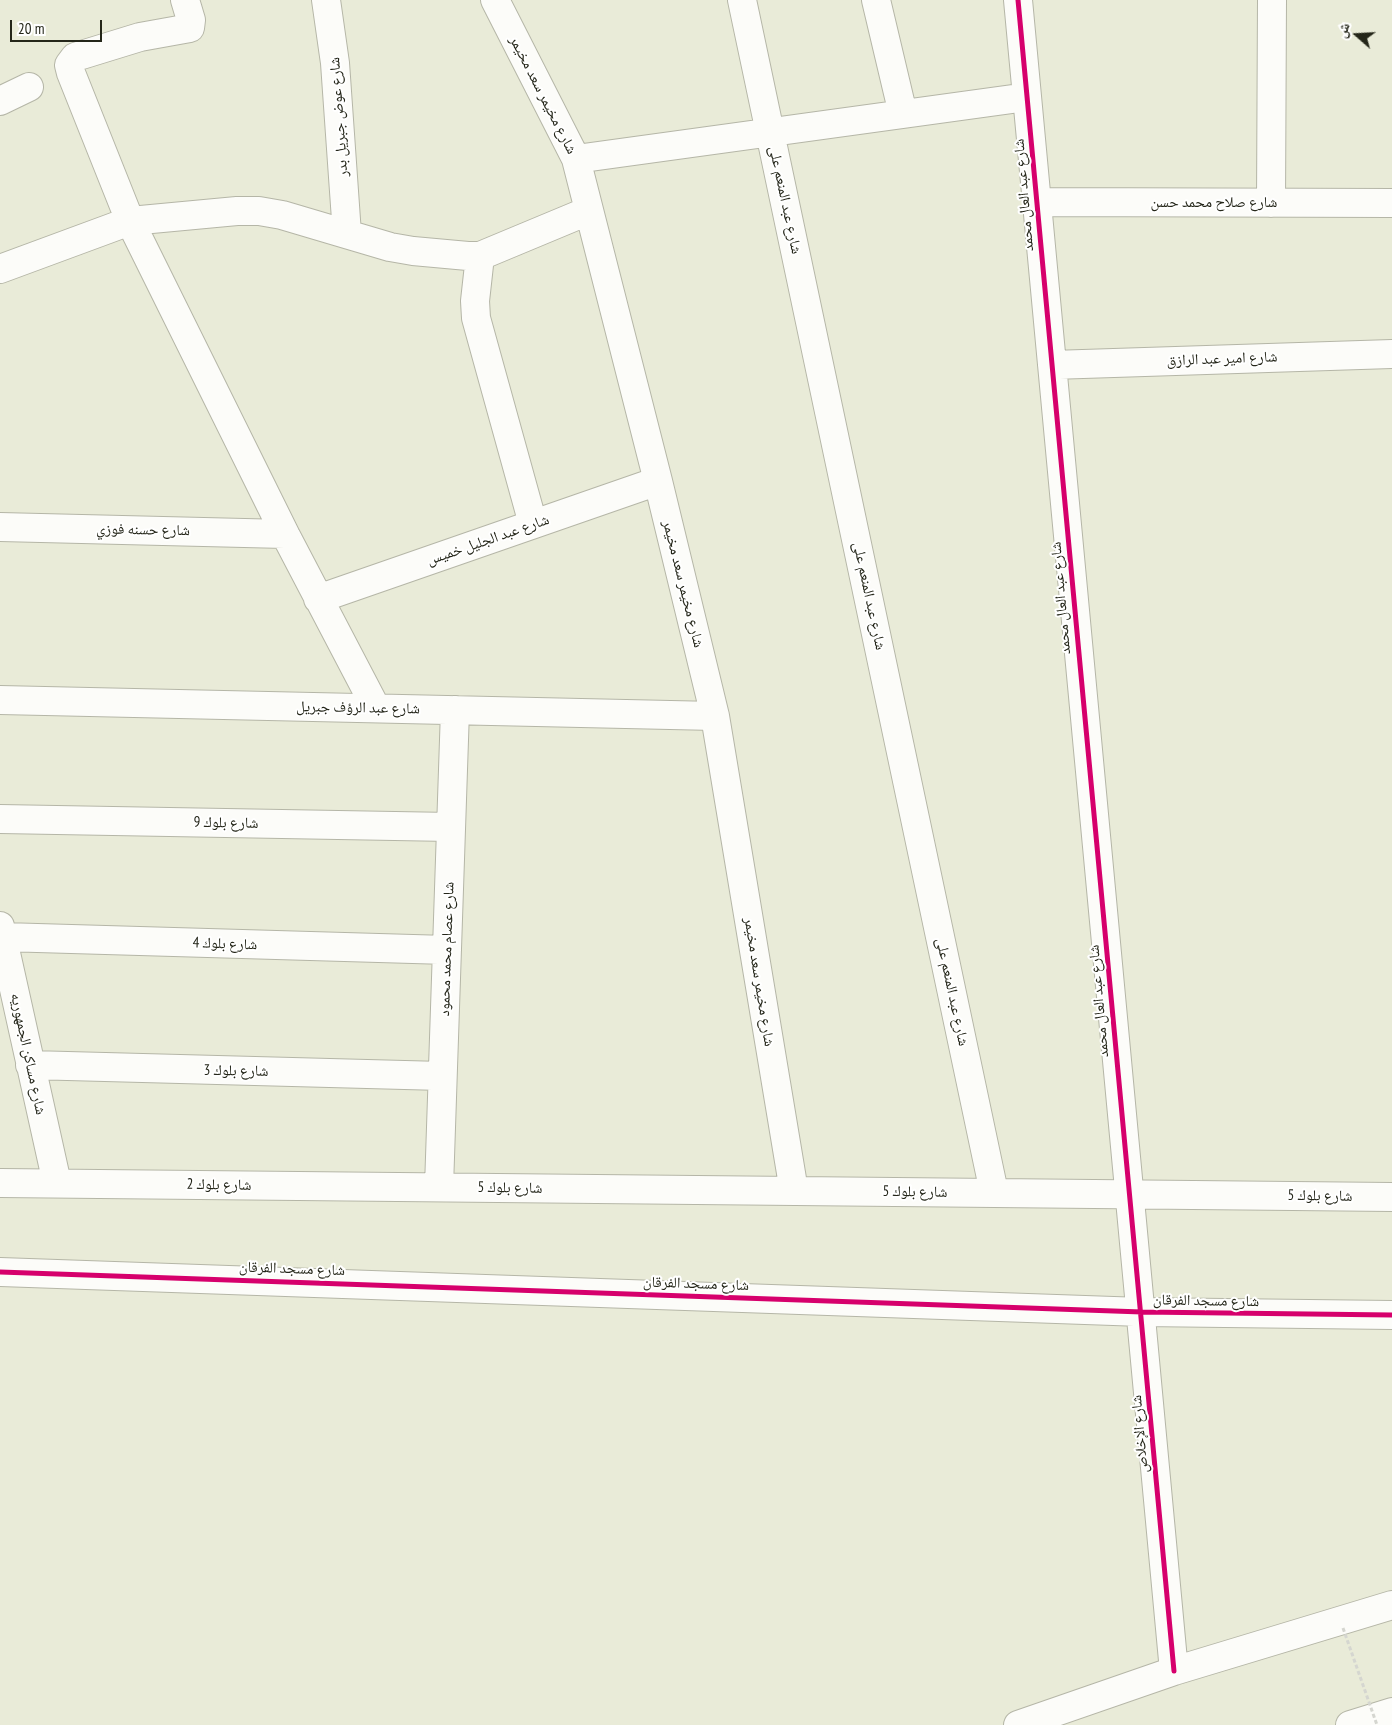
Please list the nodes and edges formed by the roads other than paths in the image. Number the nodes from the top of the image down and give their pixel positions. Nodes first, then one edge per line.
1 (185, 0) edge
2 (326, 0) edge
3 (495, 0) edge
4 (742, 0) edge
5 (876, 0) edge
6 (1018, 0) edge
7 (1272, 0) edge
8 (29, 87) dead end
9 (1027, 97) junction
10 (0, 101) edge
11 (903, 114) junction
12 (771, 131) junction
13 (576, 159) junction
14 (1037, 202) junction
15 (1270, 203) junction
16 (1392, 203) edge
17 (588, 212) junction
18 (130, 221) junction
19 (347, 234) junction
20 (480, 256) junction
21 (0, 269) edge
22 (1392, 354) edge
23 (1052, 365) junction
24 (658, 481) junction
25 (532, 524) junction
26 (0, 527) edge
27 (286, 534) junction
28 (318, 598) junction
29 (0, 700) edge
30 (376, 708) junction
31 (455, 710) junction
32 (715, 716) junction
33 (0, 820) edge
34 (451, 827) junction
35 (1, 932) edge
36 (447, 950) junction
37 (30, 1065) junction
38 (442, 1076) junction
39 (0, 1183) edge
40 (57, 1183) junction
41 (439, 1187) junction
42 (794, 1191) junction
43 (994, 1192) junction
44 (1129, 1194) junction
45 (1392, 1197) edge
46 (0, 1272) edge
47 (1142, 1312) junction
48 (1392, 1315) edge
49 (1392, 1605) edge
50 (1174, 1671) junction
51 (1392, 1712) edge
52 (1018, 1725) edge
53 (1350, 1725) edge

1 - 18 main road
2 - 19 main road, شارع عوض جبريل بدر
3 - 13 main road, شارع مخيمر سعد مخيمر
4 - 12 main road, شارع عبد المنعم على
5 - 11 main road
6 - 9 main road, شارع عبد العال محمد
7 - 15 main road
8 - 10 main road
9 - 11 main road
9 - 14 main road, شارع عبد العال محمد
11 - 12 main road
12 - 13 main road
12 - 43 main road, شارع عبد المنعم على
13 - 17 main road, شارع مخيمر سعد مخيمر
14 - 15 main road, شارع صلاح محمد حسن
14 - 23 main road, شارع عبد العال محمد
15 - 16 main road, شارع صلاح محمد حسن
17 - 20 main road
17 - 24 main road, شارع مخيمر سعد مخيمر
18 - 19 main road
18 - 21 main road
18 - 27 main road
19 - 20 main road
20 - 25 main road
22 - 23 main road, شارع امير عبد الرازق
23 - 44 main road, شارع عبد العال محمد
24 - 25 main road, شارع عبد الجليل خميس
24 - 32 main road, شارع مخيمر سعد مخيمر
25 - 28 main road, شارع عبد الجليل خميس
26 - 27 main road, شارع حسنه فوزي
27 - 28 main road
28 - 30 main road
29 - 30 main road, شارع عبد الرؤف جبريل
30 - 31 main road, شارع عبد الرؤف جبريل
31 - 32 main road, شارع عبد الرؤف جبريل
31 - 34 main road, شارع عصام محمد محمود
32 - 42 main road, شارع مخيمر سعد مخيمر
33 - 34 main road, شارع بلوك 9
34 - 36 main road, شارع عصام محمد محمود
35 - 36 main road, شارع بلوك 4
35 - 37 main road, شارع مساكن الجمهوريه
36 - 38 main road, شارع عصام محمد محمود
37 - 38 main road, شارع بلوك 3
37 - 40 main road, شارع مساكن الجمهوريه
38 - 41 main road, شارع عصام محمد محمود
39 - 40 main road, شارع بلوك 2
40 - 41 main road, شارع بلوك 2
41 - 42 main road, شارع بلوك 5
42 - 43 main road, شارع بلوك 5
43 - 44 main road, شارع بلوك 5
44 - 45 main road, شارع بلوك 5
44 - 47 main road, شارع الإخلاص
46 - 47 main road, شارع مسجد الفرقان
47 - 48 main road, شارع مسجد الفرقان
47 - 50 main road, شارع الإخلاص
49 - 50 main road
50 - 52 main road
51 - 53 main road

